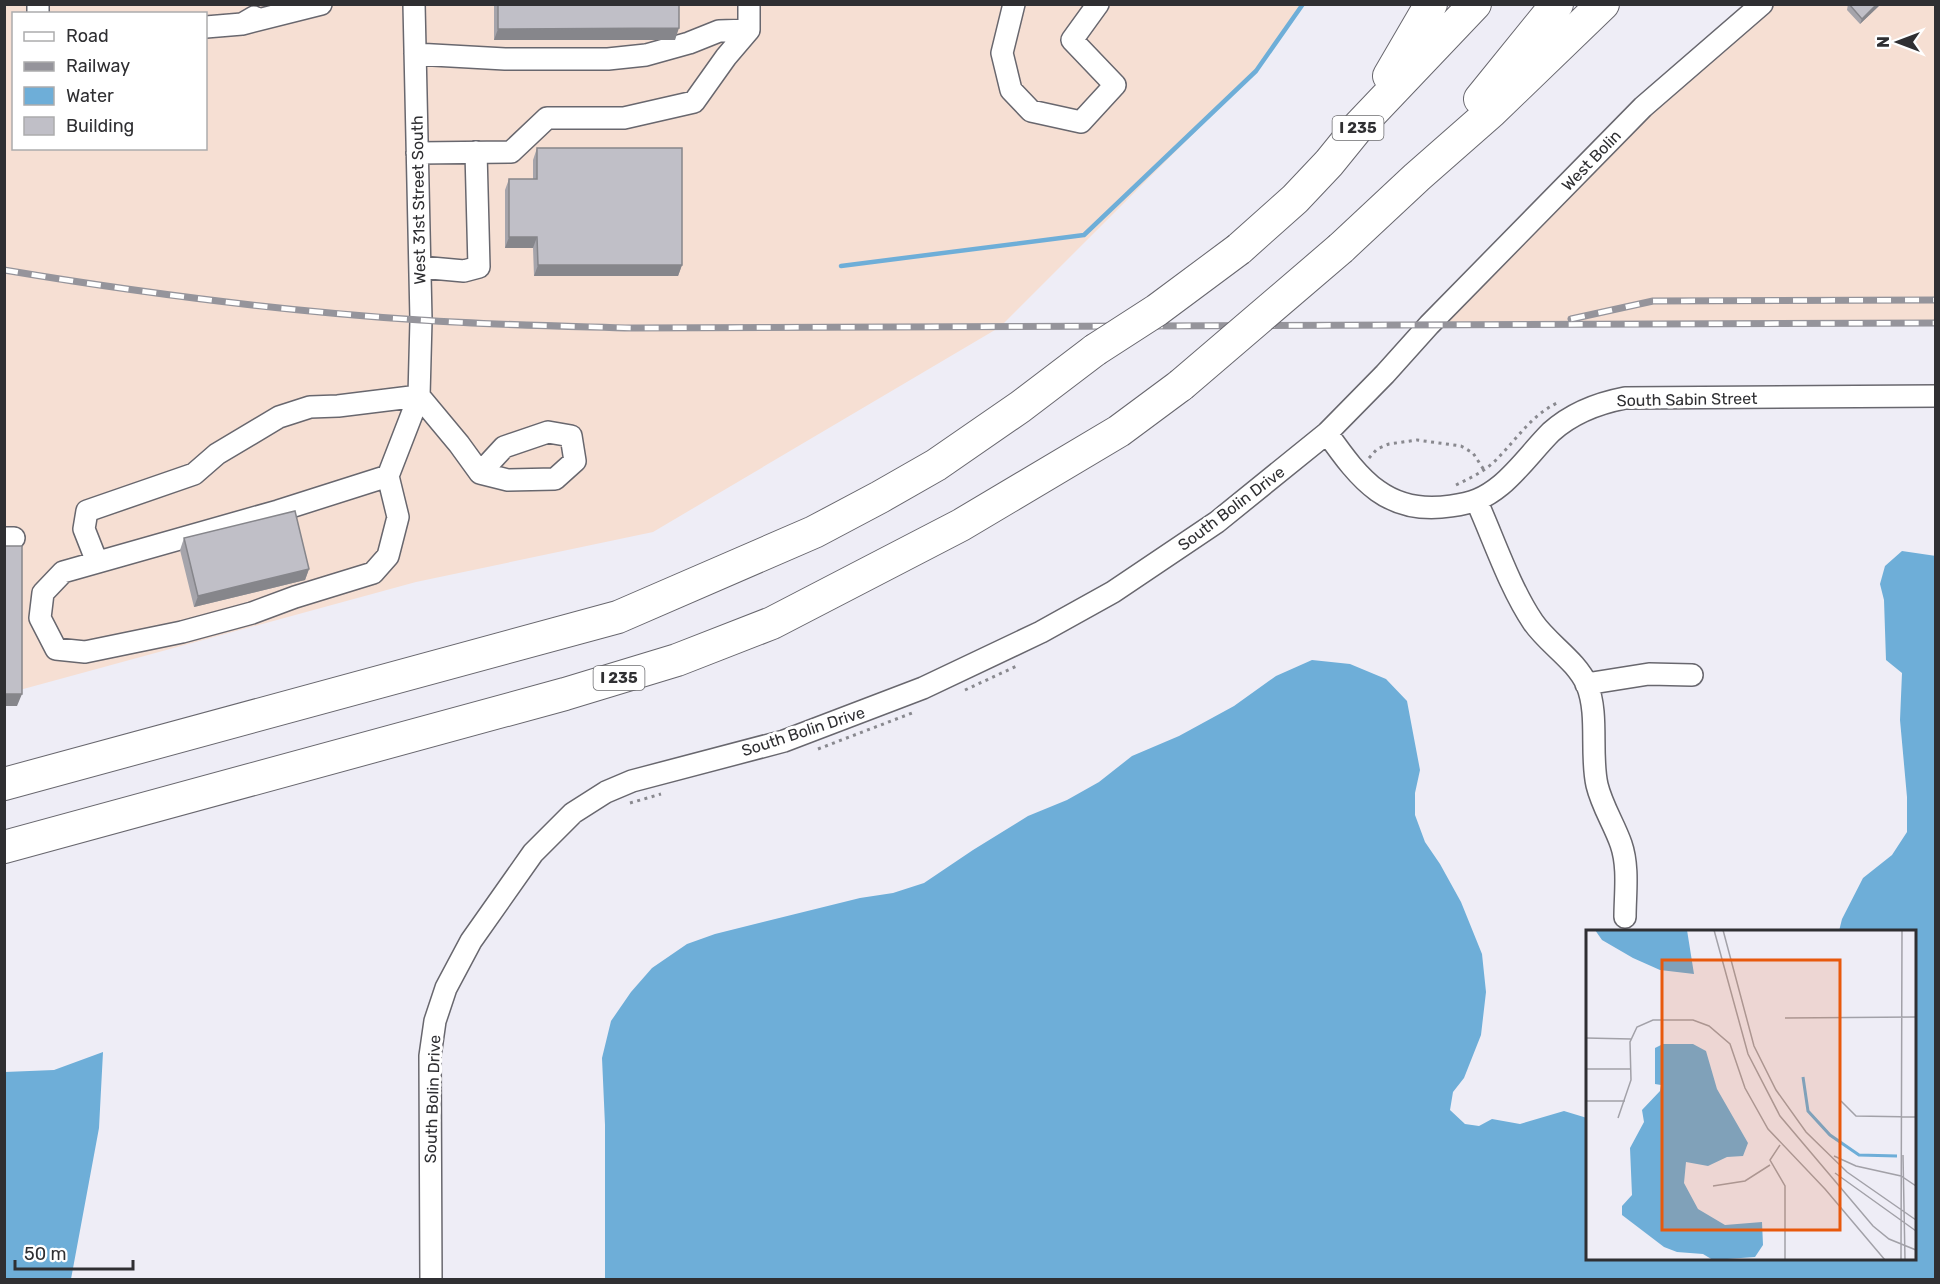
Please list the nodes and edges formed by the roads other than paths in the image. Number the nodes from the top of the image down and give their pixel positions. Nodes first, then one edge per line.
1 (273, 4) edge
2 (321, 4) edge
3 (414, 4) edge
4 (749, 4) edge
5 (1014, 4) edge
6 (1098, 4) edge
7 (1431, 4) edge
8 (1474, 4) edge
9 (1557, 4) edge
10 (1603, 4) edge
11 (1762, 4) edge
12 (242, 24) junction
13 (207, 27) edge
14 (749, 30) junction
15 (415, 54) junction
16 (1359, 126) junction
17 (476, 152) junction
18 (417, 153) junction
19 (1417, 177) junction
20 (420, 267) junction
21 (1429, 325) joint
22 (419, 396) junction
23 (1935, 396) edge
24 (1327, 433) junction
25 (480, 473) dead end
26 (388, 476) junction
27 (1477, 502) junction
28 (97, 562) junction
29 (1692, 675) dead end
30 (1586, 684) junction
31 (4, 784) edge
32 (4, 847) edge
33 (1625, 917) dead end
34 (431, 1280) edge

1 - 12 street
2 - 12 street
3 - 15 street, West 31st Street South
4 - 14 street
5 - 6 street
7 - 16 highway
8 - 16 highway, I 235
9 - 19 highway, I 235
10 - 19 highway
11 - 21 street, West Bolin
12 - 13 street
14 - 15 street
14 - 17 street
15 - 18 street, West 31st Street South
16 - 31 highway, I 235, bridge
17 - 18 street
17 - 20 street
18 - 20 street, West 31st Street South
19 - 32 highway, I 235, bridge
20 - 22 street, West 31st Street South
21 - 24 street, South Bolin Drive
22 - 25 street
22 - 26 street
22 - 28 street
23 - 27 street, South Sabin Street
24 - 27 street, South Sabin Street
24 - 34 street, South Bolin Drive
26 - 28 street
26 - 28 street
27 - 30 street
29 - 30 street
30 - 33 street

